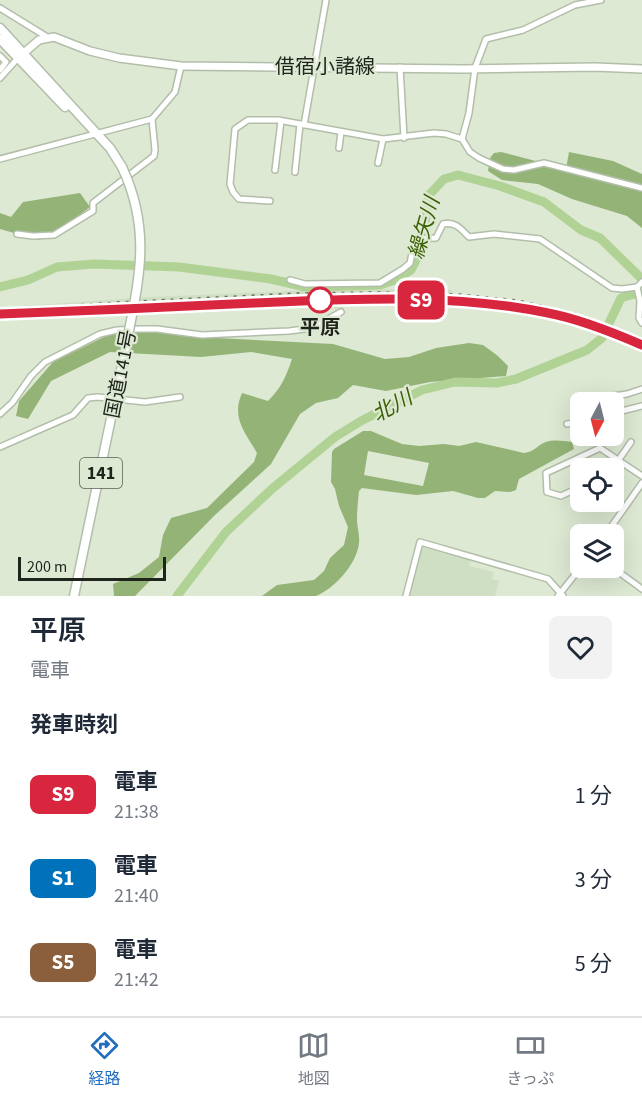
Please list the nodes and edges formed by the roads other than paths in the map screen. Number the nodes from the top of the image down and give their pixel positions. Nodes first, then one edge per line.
1 (326, 0) edge
2 (601, 0) edge
3 (0, 8) edge
4 (0, 28) edge
5 (47, 38) junction
6 (0, 39) edge
7 (0, 56) edge
8 (20, 56) junction
9 (181, 66) junction
10 (314, 66) junction
11 (400, 67) junction
12 (475, 68) junction
13 (642, 69) edge
14 (0, 70) edge
15 (0, 78) edge
16 (152, 119) junction
17 (281, 121) junction
18 (302, 124) junction
19 (94, 130) junction
20 (341, 132) junction
21 (404, 138) junction
22 (383, 139) junction
23 (462, 140) junction
24 (339, 148) dead end
25 (0, 159) edge
26 (378, 163) dead end
27 (275, 170) dead end
28 (295, 172) dead end
29 (642, 188) edge
30 (270, 201) dead end
31 (16, 234) dead end
32 (290, 280) dead end
33 (639, 286) edge
34 (341, 312) dead end
35 (642, 323) edge
36 (642, 389) edge
37 (624, 395) edge
38 (180, 397) dead end
39 (117, 399) junction
40 (642, 406) edge
41 (624, 410) edge
42 (0, 414) edge
43 (567, 424) dead end
44 (570, 424) edge
45 (631, 442) dead end
46 (0, 447) edge
47 (578, 458) edge
48 (615, 458) edge
49 (619, 458) edge
50 (570, 462) edge
51 (624, 464) edge
52 (642, 476) edge
53 (642, 483) edge
54 (570, 492) edge
55 (613, 524) edge
56 (624, 576) edge
57 (573, 578) edge
58 (642, 589) edge
59 (74, 595) edge
60 (560, 595) edge
61 (406, 596) edge

1 - 10 street
2 - 12 street
3 - 5 street
4 - 8 highway, 国道141号 / 141
5 - 8 main road
5 - 9 main road, 借宿小諸線
6 - 8 highway, 国道141号 / 141
7 - 14 street
8 - 15 street
8 - 19 highway, 国道141号 / 141
9 - 10 main road, 借宿小諸線
9 - 16 street
10 - 11 main road, 借宿小諸線
10 - 18 street
11 - 12 main road, 借宿小諸線
11 - 21 street
12 - 13 main road, 借宿小諸線
12 - 23 street
16 - 19 street
16 - 31 street
17 - 18 street
17 - 27 street
17 - 30 street
18 - 20 street
18 - 28 street
19 - 25 street
19 - 39 highway, 国道141号 / 141, bridge
20 - 22 street
20 - 24 street
21 - 22 street
21 - 23 street
22 - 26 street
23 - 29 street
32 - 33 street
33 - 35 street
34 - 42 street
36 - 37 street
38 - 39 street
39 - 46 street
39 - 59 highway, 国道141号 / 141
40 - 41 street
43 - 44 street
45 - 49 street
47 - 48 street
50 - 54 street
51 - 52 street
53 - 55 street
56 - 58 street
57 - 60 street
60 - 61 street

